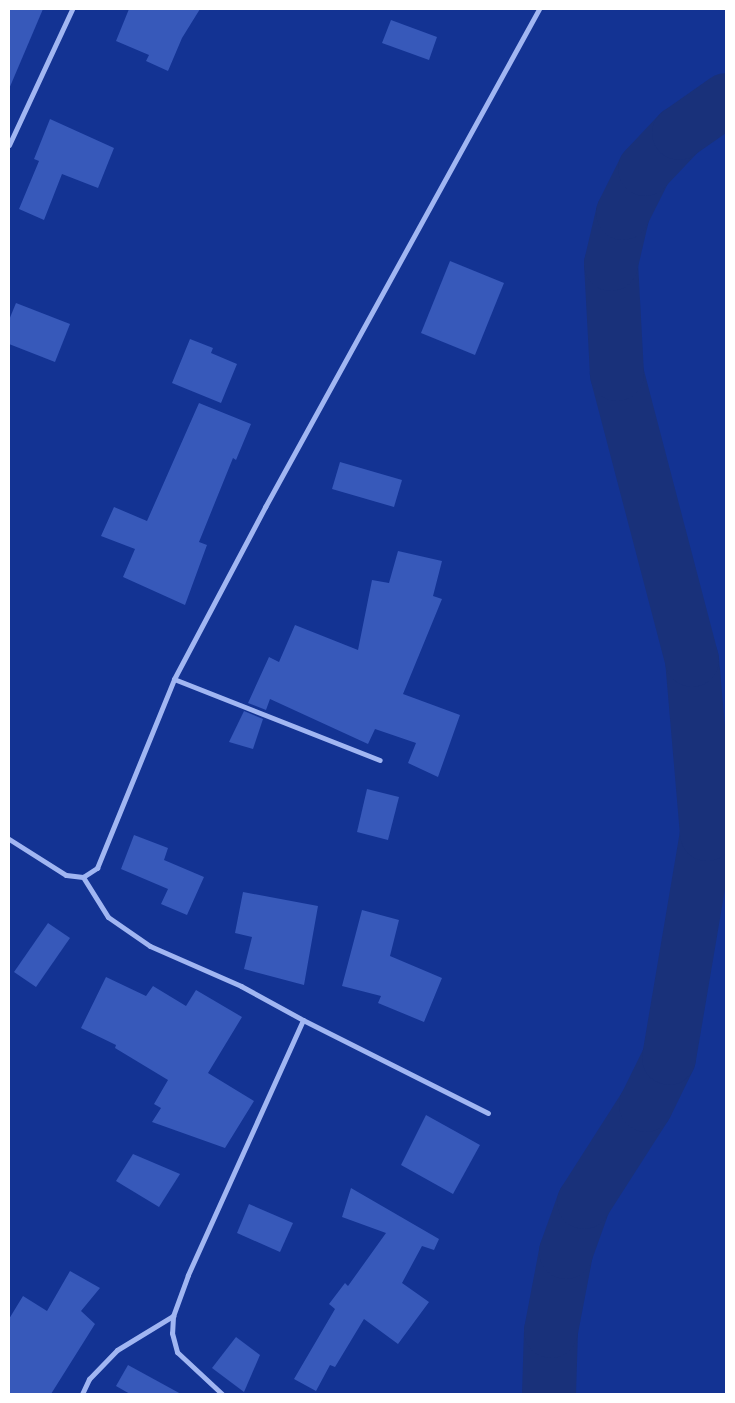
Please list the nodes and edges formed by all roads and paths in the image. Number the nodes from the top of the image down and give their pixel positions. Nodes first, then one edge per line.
1 (72, 9) edge
2 (539, 9) edge
3 (9, 144) edge
4 (174, 679) junction
5 (380, 760) dead end
6 (9, 839) edge
7 (83, 877) junction
8 (304, 1020) junction
9 (488, 1113) dead end
10 (173, 1316) junction
11 (82, 1394) edge
12 (222, 1394) edge

1 - 3 street
2 - 4 street
4 - 5 street
4 - 7 street
6 - 7 street
7 - 8 street
8 - 9 street
8 - 10 street
10 - 11 street
10 - 12 street

